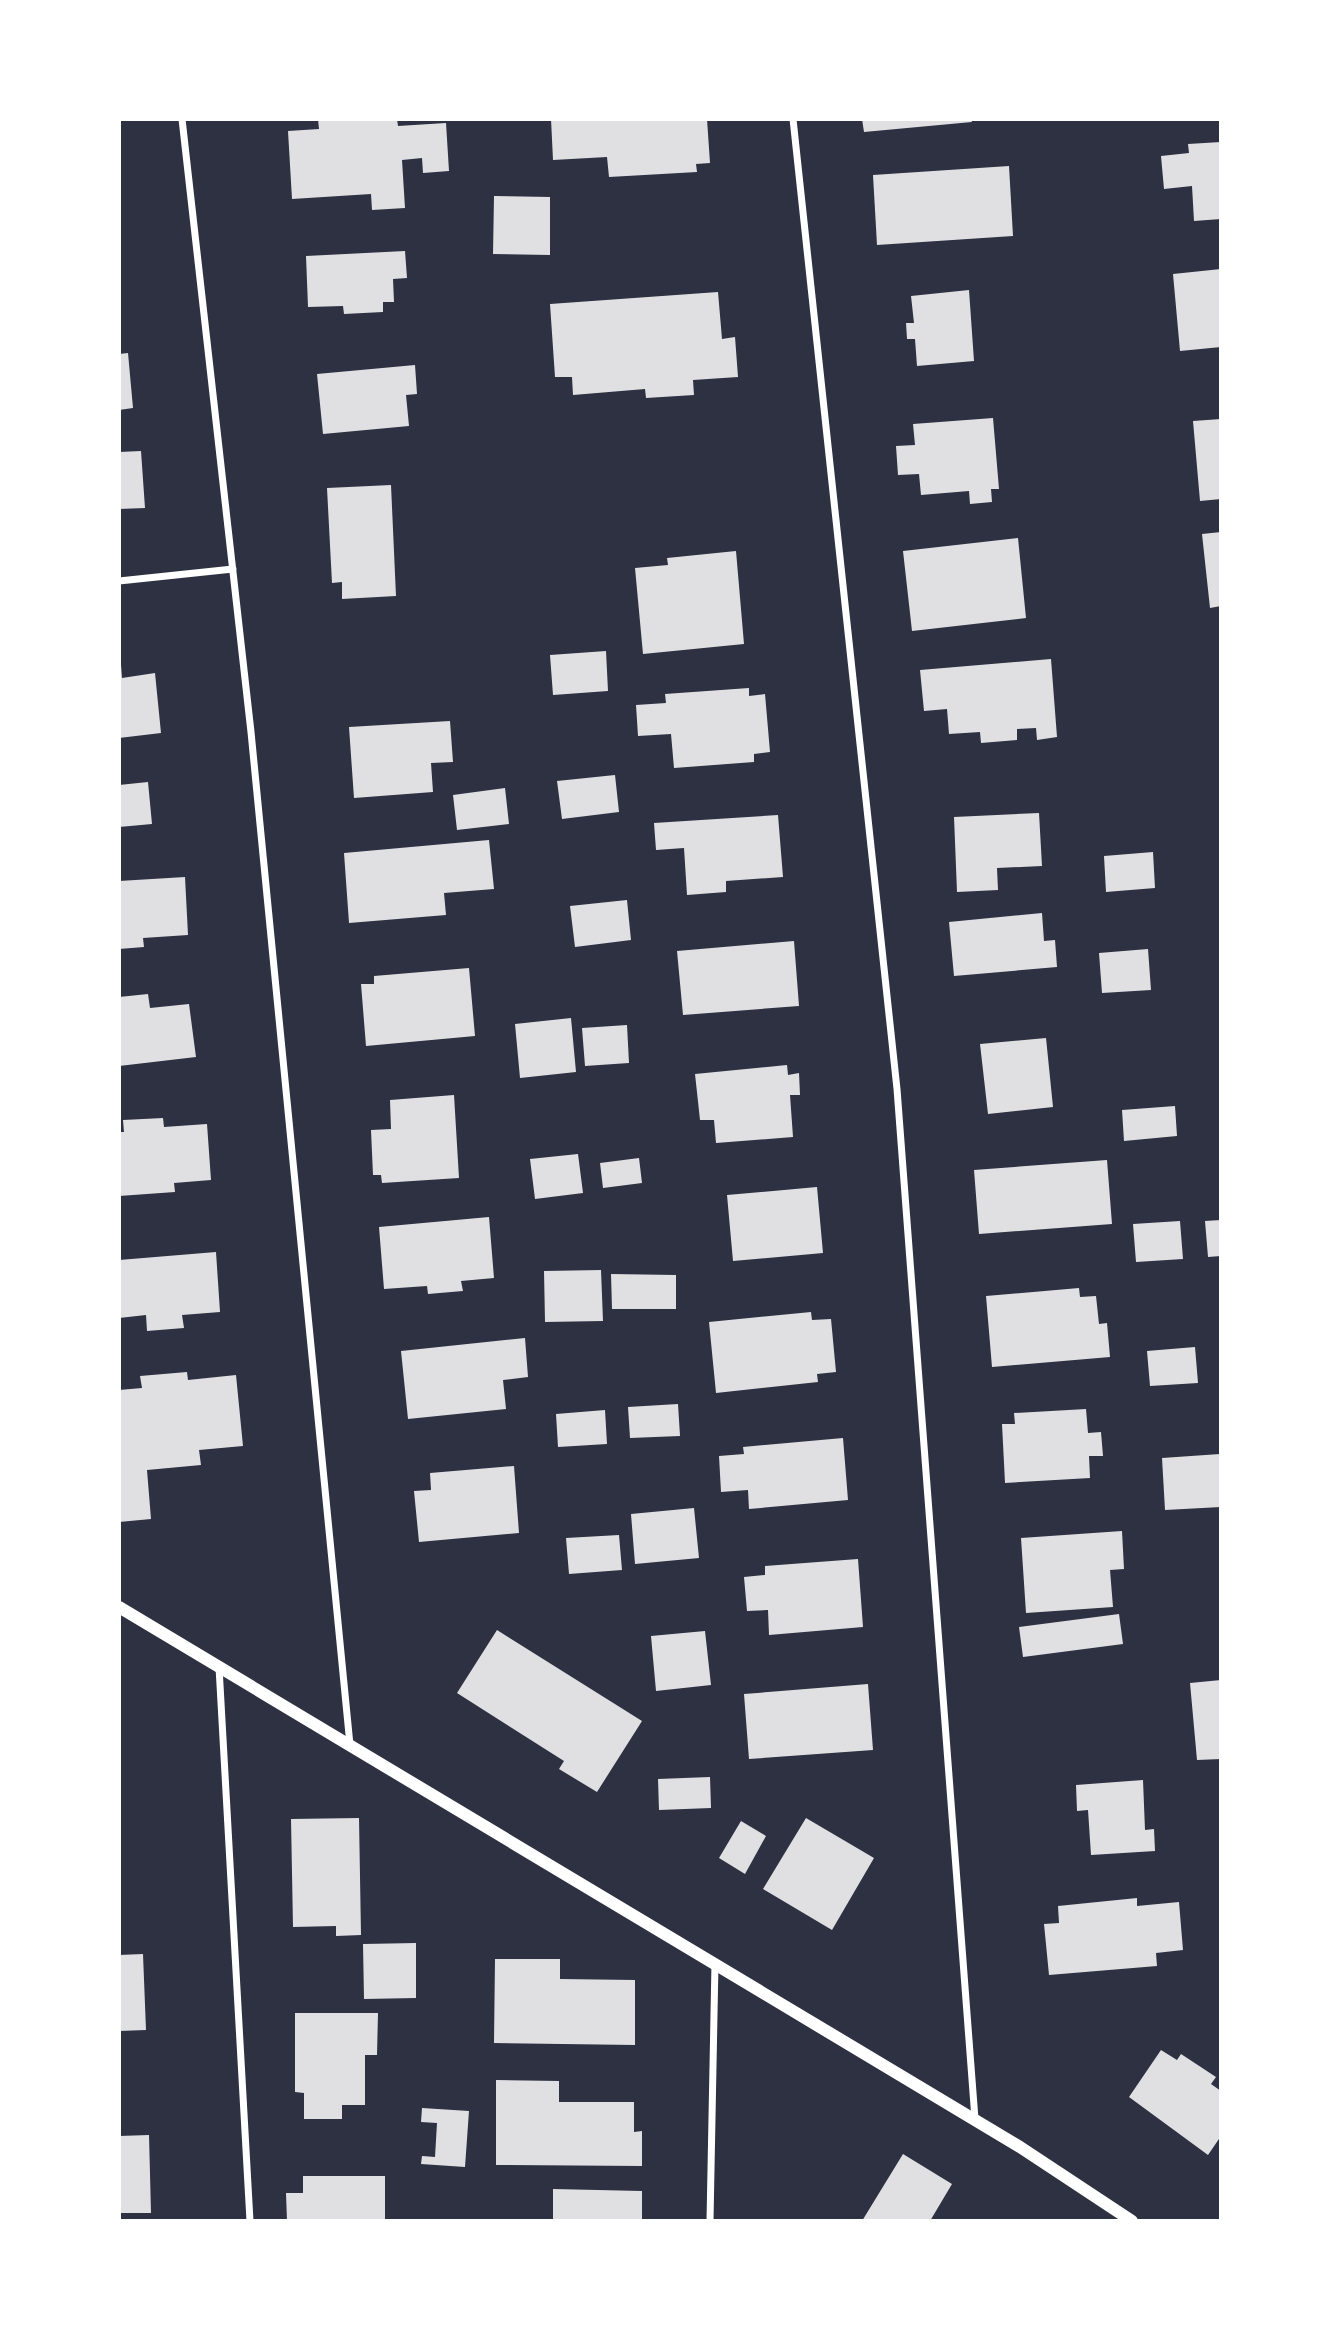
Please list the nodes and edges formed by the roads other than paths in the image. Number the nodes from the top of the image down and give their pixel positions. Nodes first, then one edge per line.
1 (182, 119) edge
2 (793, 119) edge
3 (233, 569) junction
4 (119, 581) edge
5 (119, 1607) edge
6 (219, 1667) junction
7 (351, 1746) junction
8 (715, 1962) junction
9 (975, 2120) junction
10 (250, 2221) edge
11 (710, 2221) edge
12 (1132, 2221) edge

1 - 3 street
2 - 9 street
3 - 4 street
3 - 7 street
5 - 6 street
6 - 7 street
6 - 10 street
7 - 8 street
8 - 9 street
8 - 11 street
9 - 12 street

